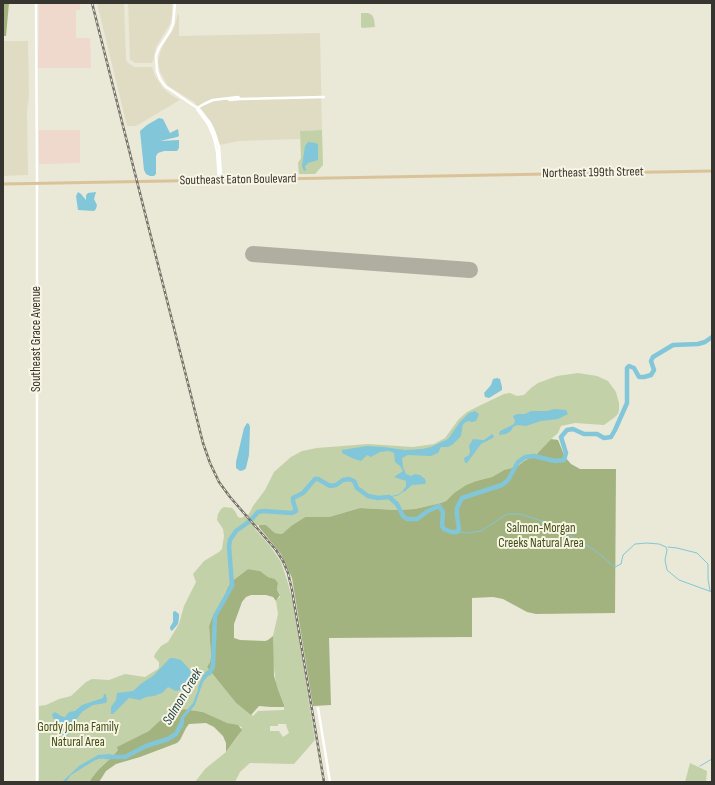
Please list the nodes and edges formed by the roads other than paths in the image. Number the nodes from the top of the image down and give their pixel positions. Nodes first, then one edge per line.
1 (36, 3) edge
2 (174, 3) edge
3 (324, 96) dead end
4 (197, 109) junction
5 (712, 171) edge
6 (473, 176) joint
7 (219, 180) junction
8 (37, 183) junction
9 (3, 184) edge
10 (318, 708) dead end
11 (37, 782) edge
12 (330, 782) edge

1 - 8 street, Southeast Grace Avenue
2 - 4 street
3 - 4 street
4 - 7 street
5 - 6 main road, Northeast 199th Street
6 - 7 main road, Southeast Eaton Boulevard
7 - 8 main road, Southeast Eaton Boulevard
8 - 9 main road, Southeast Eaton Boulevard
8 - 11 street, Southeast Grace Avenue
10 - 12 street

